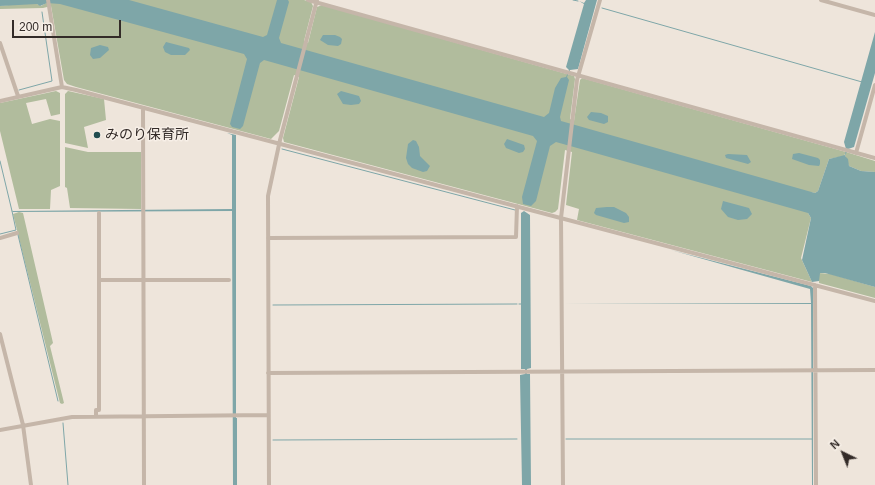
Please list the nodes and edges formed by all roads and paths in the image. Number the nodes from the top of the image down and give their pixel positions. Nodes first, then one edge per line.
1 (48, 0) edge
2 (308, 0) edge
3 (600, 0) edge
4 (821, 0) edge
5 (317, 1) edge
6 (875, 16) edge
7 (0, 43) edge
8 (579, 75) junction
9 (875, 85) edge
10 (62, 87) junction
11 (18, 96) junction
12 (0, 101) edge
13 (143, 108) junction
14 (279, 144) junction
15 (856, 153) junction
16 (875, 158) edge
17 (517, 206) junction
18 (99, 213) dead end
19 (561, 218) junction
20 (17, 233) dead end
21 (0, 238) edge
22 (268, 238) junction
23 (99, 280) junction
24 (143, 280) junction
25 (229, 280) dead end
26 (815, 285) junction
27 (875, 301) edge
28 (0, 334) edge
29 (875, 370) edge
30 (813, 371) junction
31 (562, 372) junction
32 (268, 373) junction
33 (268, 415) junction
34 (96, 416) junction
35 (144, 416) junction
36 (23, 425) junction
37 (0, 430) edge
38 (31, 485) edge
39 (144, 485) edge
40 (268, 485) edge
41 (563, 485) edge
42 (816, 485) edge

1 - 10 street
2 - 5 street
3 - 8 street
4 - 6 street
5 - 8 street
5 - 14 street
7 - 11 street
8 - 15 street
8 - 19 street
9 - 15 street
10 - 11 street
10 - 13 street
11 - 12 street
13 - 14 street
13 - 24 street
14 - 17 street
14 - 22 street
15 - 16 street
17 - 19 street
17 - 22 street
18 - 23 street
19 - 26 street
19 - 31 street
20 - 21 street
22 - 32 street
23 - 24 street
23 - 34 street
24 - 25 street
24 - 35 street
26 - 27 street
26 - 30 street
28 - 36 street
29 - 30 street
30 - 31 street
30 - 42 street
31 - 32 street
31 - 41 street
32 - 33 street
33 - 35 street
33 - 40 street
34 - 35 street
34 - 36 street
35 - 39 street
36 - 37 street
36 - 38 street

